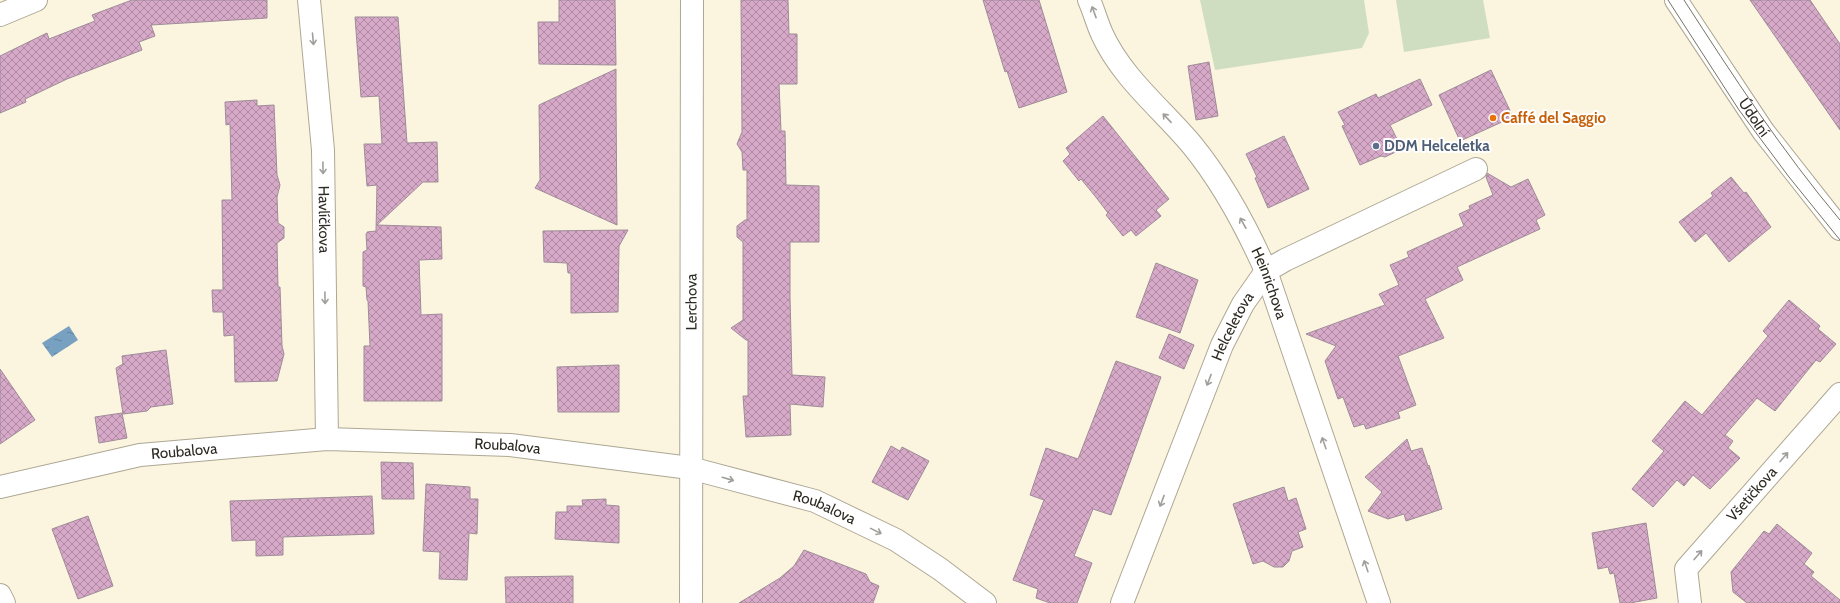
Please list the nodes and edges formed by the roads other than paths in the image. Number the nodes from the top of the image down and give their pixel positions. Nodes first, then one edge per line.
1 (36, 0) edge
2 (309, 0) edge
3 (692, 0) edge
4 (1090, 0) edge
5 (1676, 0) edge
6 (0, 15) edge
7 (1476, 169) dead end
8 (1840, 230) edge
9 (1266, 271) junction
10 (1840, 394) edge
11 (327, 439) junction
12 (690, 468) junction
13 (0, 487) edge
14 (0, 595) edge
15 (4, 603) edge
16 (691, 603) edge
17 (985, 603) edge
18 (1122, 603) edge
19 (1379, 603) edge
20 (1690, 603) edge

1 - 6 street
2 -> 11 street, Havlíčkova
3 - 12 street, Lerchova
9 -> 4 street, Heinrichova
5 - 8 street, Údolní
7 - 9 street, Helceletova
9 -> 18 street, Helceletova
19 -> 9 street, Heinrichova
20 -> 10 street, Všetičkova
11 - 12 street, Roubalova
11 - 13 street, Roubalova
12 - 16 street, Lerchova
12 -> 17 street, Roubalova
14 - 15 street

